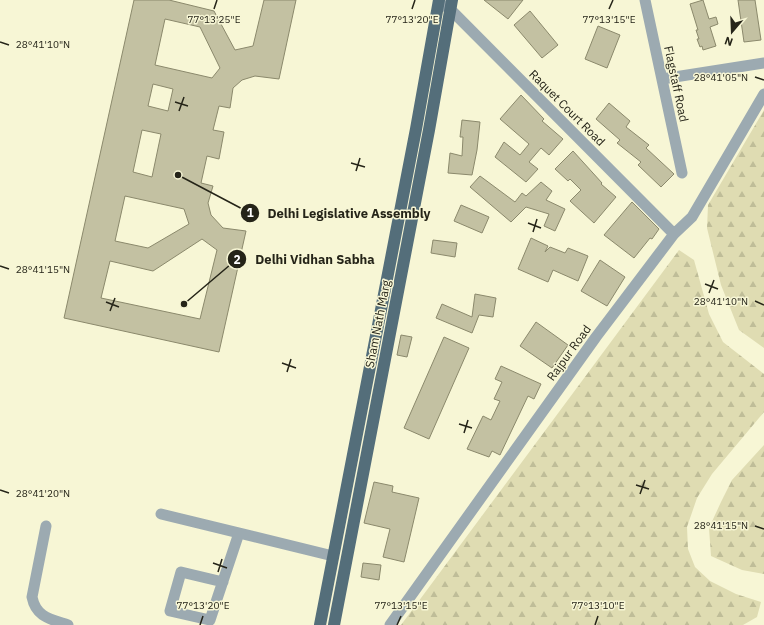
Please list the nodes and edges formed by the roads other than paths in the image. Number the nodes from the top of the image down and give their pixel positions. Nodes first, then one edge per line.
1 (645, 0) edge
2 (439, 1) edge
3 (451, 5) edge
4 (764, 63) edge
5 (662, 79) junction
6 (764, 94) edge
7 (682, 172) dead end
8 (674, 234) junction
9 (161, 514) dead end
10 (46, 526) dead end
11 (239, 533) junction
12 (333, 556) junction
13 (223, 582) junction
14 (68, 625) edge
15 (320, 625) edge
16 (334, 625) edge
17 (390, 625) edge

1 - 5 street, Flagstaff Road
2 - 3 street, Raquet Court Road
2 - 12 main road, Sham Nath Marg
3 - 8 street, Raquet Court Road
3 - 16 main road, Sham Nath Marg
4 - 5 street
5 - 7 street, Flagstaff Road
6 - 8 street, Rajpur Road
8 - 17 street, Rajpur Road
9 - 11 street
10 - 14 street
11 - 12 street
11 - 13 street
12 - 15 main road, Sham Nath Marg
13 - 13 street

